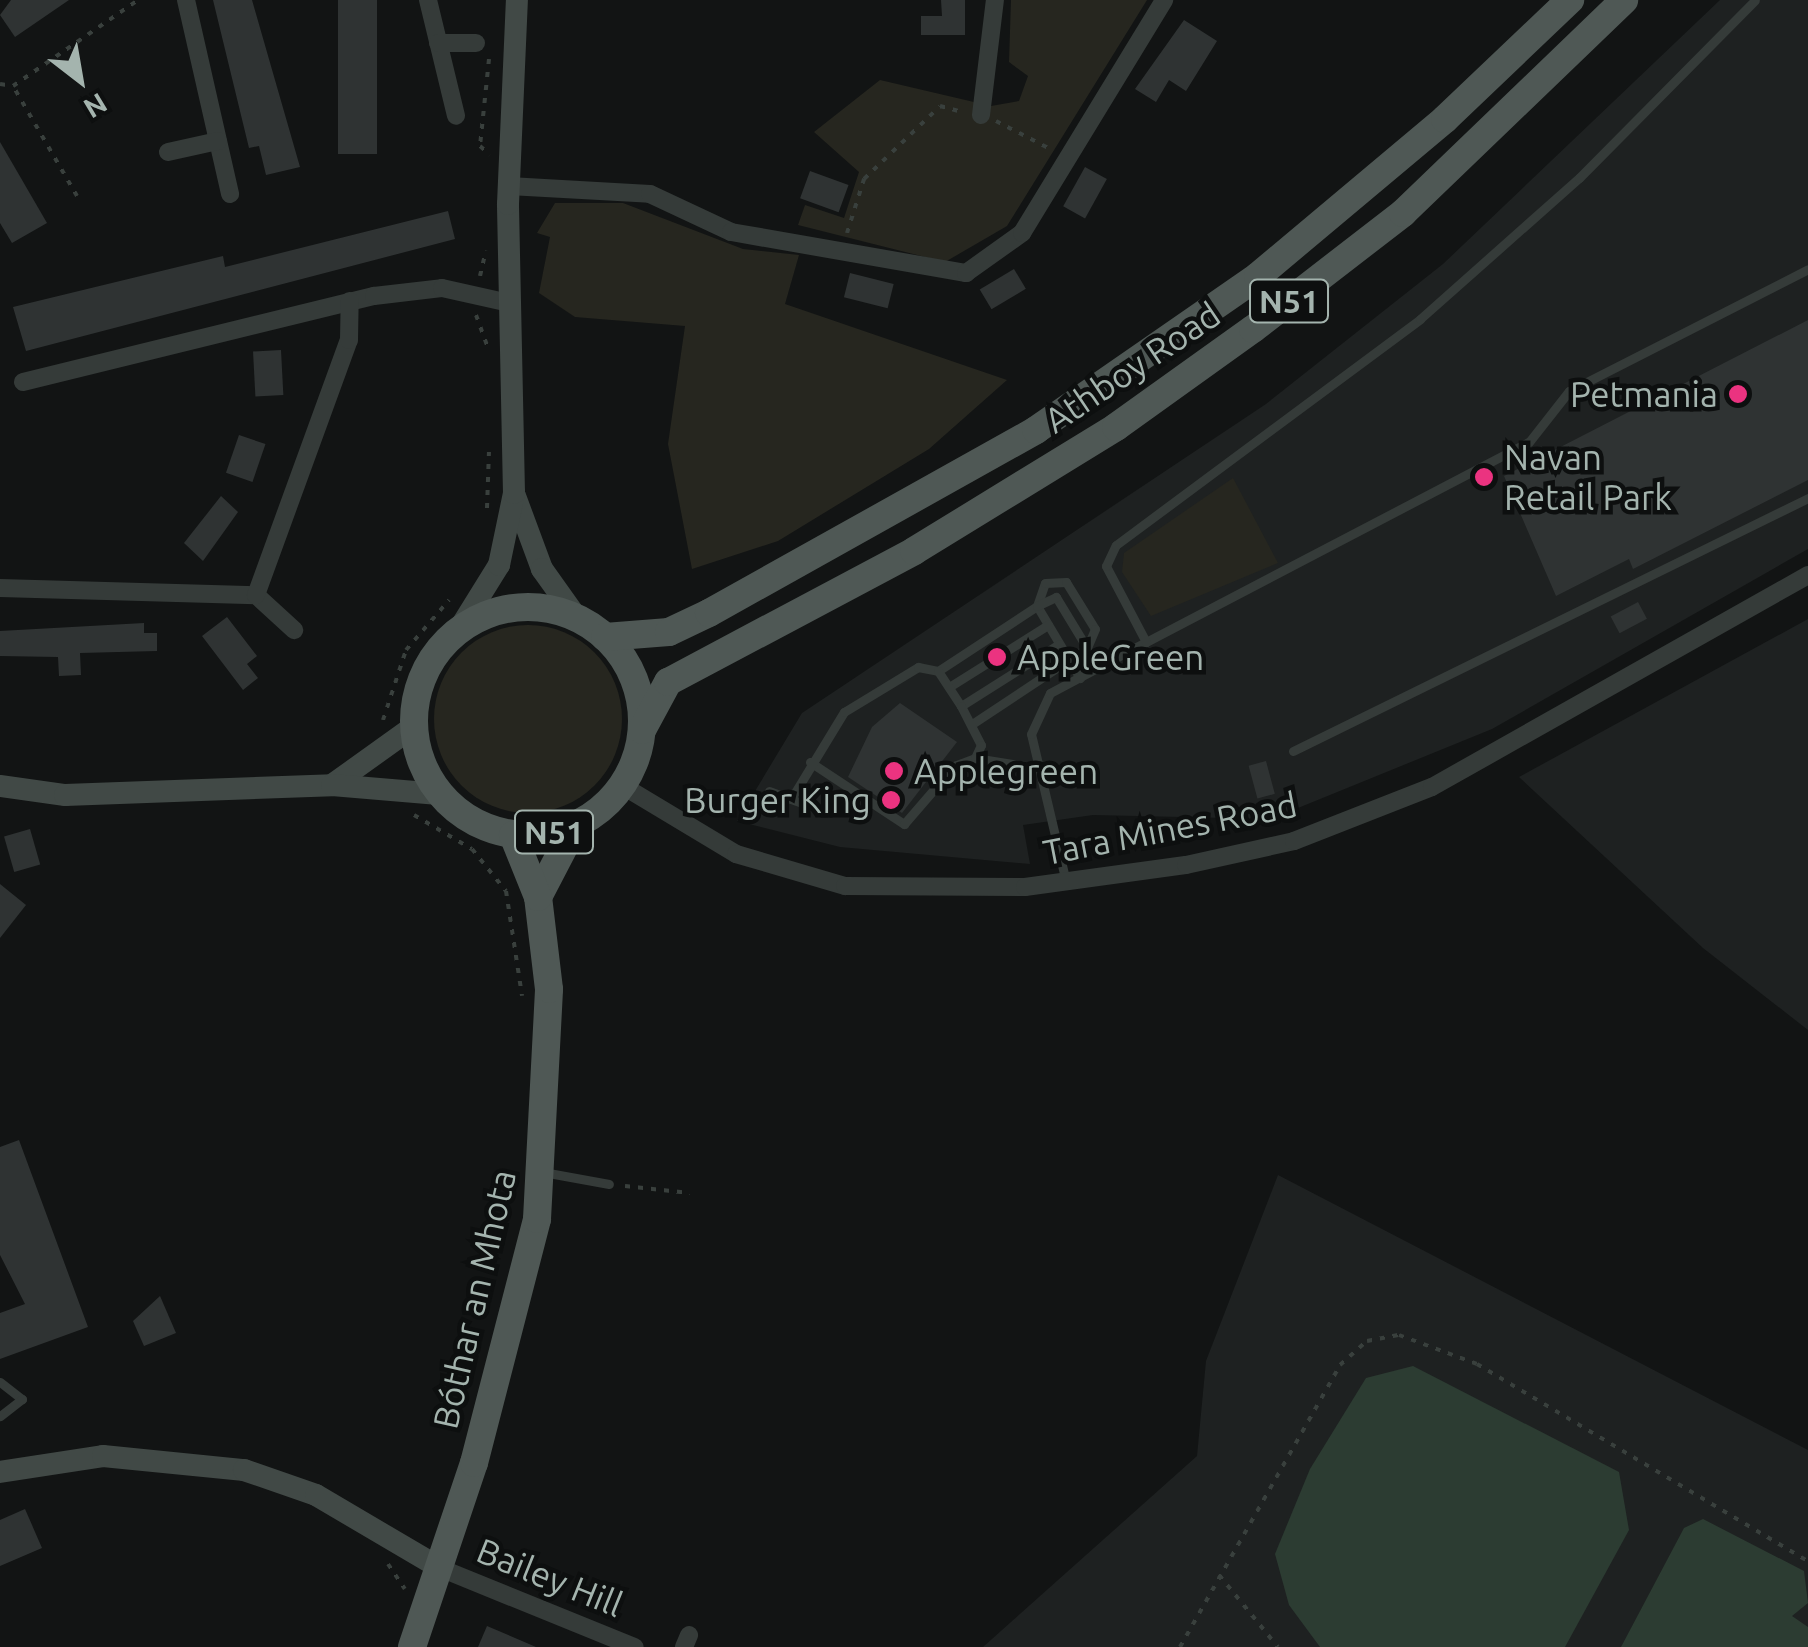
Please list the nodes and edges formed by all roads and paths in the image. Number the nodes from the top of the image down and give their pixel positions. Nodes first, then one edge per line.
1 (138, 0) edge
2 (186, 0) edge
3 (428, 0) edge
4 (517, 0) edge
5 (995, 0) edge
6 (1164, 0) edge
7 (1570, 0) edge
8 (1624, 0) edge
9 (1755, 0) edge
10 (438, 43) junction
11 (482, 49) joint
12 (0, 84) edge
13 (12, 86) junction
14 (456, 116) dead end
15 (982, 116) junction
16 (482, 129) dead end
17 (218, 141) junction
18 (168, 152) dead end
19 (1068, 158) junction
20 (509, 177) junction
21 (230, 194) dead end
22 (78, 196) dead end
23 (487, 247) dead end
24 (842, 247) junction
25 (1808, 269) edge
26 (478, 288) dead end
27 (350, 301) junction
28 (509, 303) junction
29 (476, 314) dead end
30 (492, 362) dead end
31 (24, 382) dead end
32 (490, 437) dead end
33 (514, 493) junction
34 (1807, 500) edge
35 (487, 512) dead end
36 (1808, 575) edge
37 (0, 588) edge
38 (457, 588) dead end
39 (256, 595) junction
40 (1037, 606) junction
41 (577, 618) junction
42 (1048, 625) junction
43 (294, 630) dead end
44 (458, 631) junction
45 (605, 636) junction
46 (1146, 642) junction
47 (1059, 644) junction
48 (1087, 648) junction
49 (1069, 660) junction
50 (938, 671) junction
51 (1080, 678) junction
52 (949, 687) junction
53 (962, 706) junction
54 (972, 724) junction
55 (379, 726) dead end
56 (414, 728) junction
57 (642, 730) junction
58 (1292, 751) dead end
59 (975, 758) junction
60 (810, 762) junction
61 (1038, 768) junction
62 (332, 785) junction
63 (0, 786) edge
64 (623, 786) junction
65 (769, 791) dead end
66 (439, 794) junction
67 (791, 799) junction
68 (810, 806) dead end
69 (405, 811) dead end
70 (575, 826) junction
71 (513, 835) junction
72 (1066, 882) junction
73 (538, 897) junction
74 (536, 992) junction
75 (543, 1172) junction
76 (609, 1184) joint
77 (690, 1193) dead end
78 (0, 1382) edge
79 (0, 1416) edge
80 (0, 1472) edge
81 (378, 1554) dead end
82 (1808, 1561) edge
83 (440, 1568) junction
84 (1220, 1575) junction
85 (407, 1594) dead end
86 (412, 1647) edge
87 (635, 1647) edge
88 (1180, 1647) edge
89 (1278, 1647) edge

1 - 13 path
2 - 17 street
3 - 10 street
4 - 20 street
5 - 15 street
6 - 19 street
7 - 45 main road, Athboy Road / N51
8 - 57 main road, Athboy Road / N51
9 - 46 lane
10 - 11 street
10 - 14 street
11 - 16 path
12 - 13 path
13 - 22 path
15 - 19 path
15 - 24 path
17 - 18 street
17 - 21 street
19 - 24 street
20 - 24 street
20 - 28 street
23 - 26 path
25 - 46 lane
27 - 28 street
27 - 31 street
27 - 39 street
28 - 33 street
29 - 30 path
32 - 35 path
33 - 41 street
33 - 44 street
34 - 58 lane
36 - 72 street, Tara Mines Road
37 - 39 street
38 - 55 path
39 - 43 street
40 - 42 lane
40 - 48 lane
40 - 48 lane
40 - 50 lane
41 - 44 main road
41 - 45 main road
42 - 47 lane
42 - 52 lane
44 - 56 main road
45 - 57 main road
46 - 51 lane
47 - 49 lane
47 - 53 lane
48 - 49 lane
49 - 51 lane
49 - 54 lane
50 - 52 lane
50 - 60 lane
51 - 61 lane
52 - 53 lane
53 - 54 lane
54 - 59 lane
56 - 62 street
56 - 66 main road
57 - 64 main road, N51
59 - 60 lane
59 - 61 lane
60 - 67 lane
61 - 72 lane
62 - 63 street
62 - 66 street
64 - 70 main road, N51
64 - 72 street, Tara Mines Road
65 - 67 lane
66 - 71 main road, N51
67 - 68 lane
69 - 74 path
70 - 71 main road, N51
70 - 73 main road, N51
71 - 73 main road, Bóthar an Mhota / N51
73 - 74 main road, Bóthar an Mhota / N51
74 - 75 main road, Bóthar an Mhota / N51
75 - 76 lane
75 - 83 main road, Bóthar an Mhota / N51
76 - 77 path
78 - 79 lane
80 - 83 street
81 - 85 path
82 - 84 path
83 - 86 main road, Bóthar an Mhota / N51
83 - 87 street, Bailey Hill
84 - 88 path
84 - 89 path

